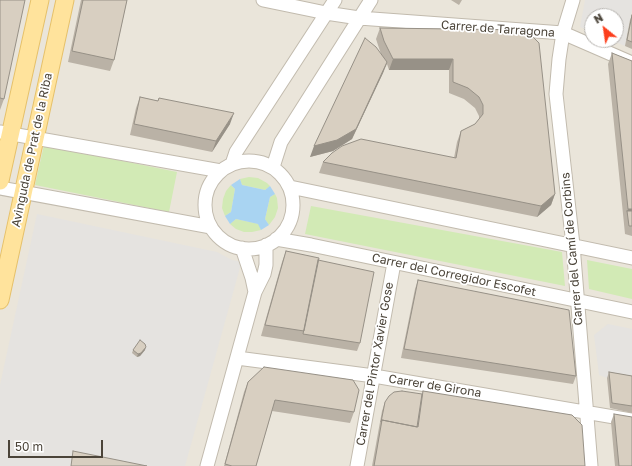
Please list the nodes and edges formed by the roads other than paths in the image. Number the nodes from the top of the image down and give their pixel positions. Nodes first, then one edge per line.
1 (40, 0) edge
2 (65, 0) edge
3 (264, 0) edge
4 (335, 0) edge
5 (371, 0) edge
6 (573, 0) edge
7 (326, 13) junction
8 (359, 18) junction
9 (563, 33) junction
10 (632, 63) edge
11 (5, 133) edge
12 (34, 139) junction
13 (227, 167) junction
14 (273, 167) junction
15 (0, 181) edge
16 (290, 187) junction
17 (0, 188) edge
18 (22, 192) junction
19 (211, 226) junction
20 (271, 242) junction
21 (573, 245) junction
22 (242, 248) junction
23 (632, 258) edge
24 (394, 263) junction
25 (255, 292) junction
26 (0, 300) edge
27 (577, 301) junction
28 (632, 312) edge
29 (237, 358) junction
30 (374, 376) junction
31 (586, 412) junction
32 (632, 420) edge
33 (207, 466) edge
34 (357, 466) edge
35 (591, 466) edge

1 - 11 main road, Avinguda de Prat de la Riba
2 - 12 main road, Avinguda de Prat de la Riba
3 - 7 street, Carrer de Tarragona
4 - 7 street
5 - 8 street
6 - 9 street, Carrer del Camí de Corbins
7 - 8 street, Carrer de Tarragona
7 - 13 street
8 - 9 street, Carrer de Tarragona
8 - 14 street
9 - 10 street, Carrer de Tarragona
9 - 21 street, Carrer del Camí de Corbins
11 - 12 street
11 - 15 main road, Avinguda de Prat de la Riba
12 - 13 street
12 - 18 main road, Avinguda de Prat de la Riba
13 - 14 street
13 - 19 street
14 - 16 street
16 - 20 street
16 - 21 street
17 - 18 street
18 - 19 street
18 - 26 main road, Avinguda de Prat de la Riba
19 - 22 street
20 - 22 street
20 - 24 street, Carrer del Corregidor Escofet
20 - 25 street
21 - 23 street
21 - 27 street, Carrer del Camí de Corbins
22 - 25 street
24 - 27 street, Carrer del Corregidor Escofet
24 - 30 street, Carrer del Pintor Xavier Gose
25 - 29 street
27 - 28 street, Carrer del Corregidor Escofet
27 - 31 street, Carrer del Camí de Corbins
29 - 30 street, Carrer de Girona
29 - 33 street
30 - 31 street, Carrer de Girona
30 - 34 street, Carrer del Pintor Xavier Gose
31 - 32 street, Carrer de Girona
31 - 35 street, Carrer del Camí de Corbins

